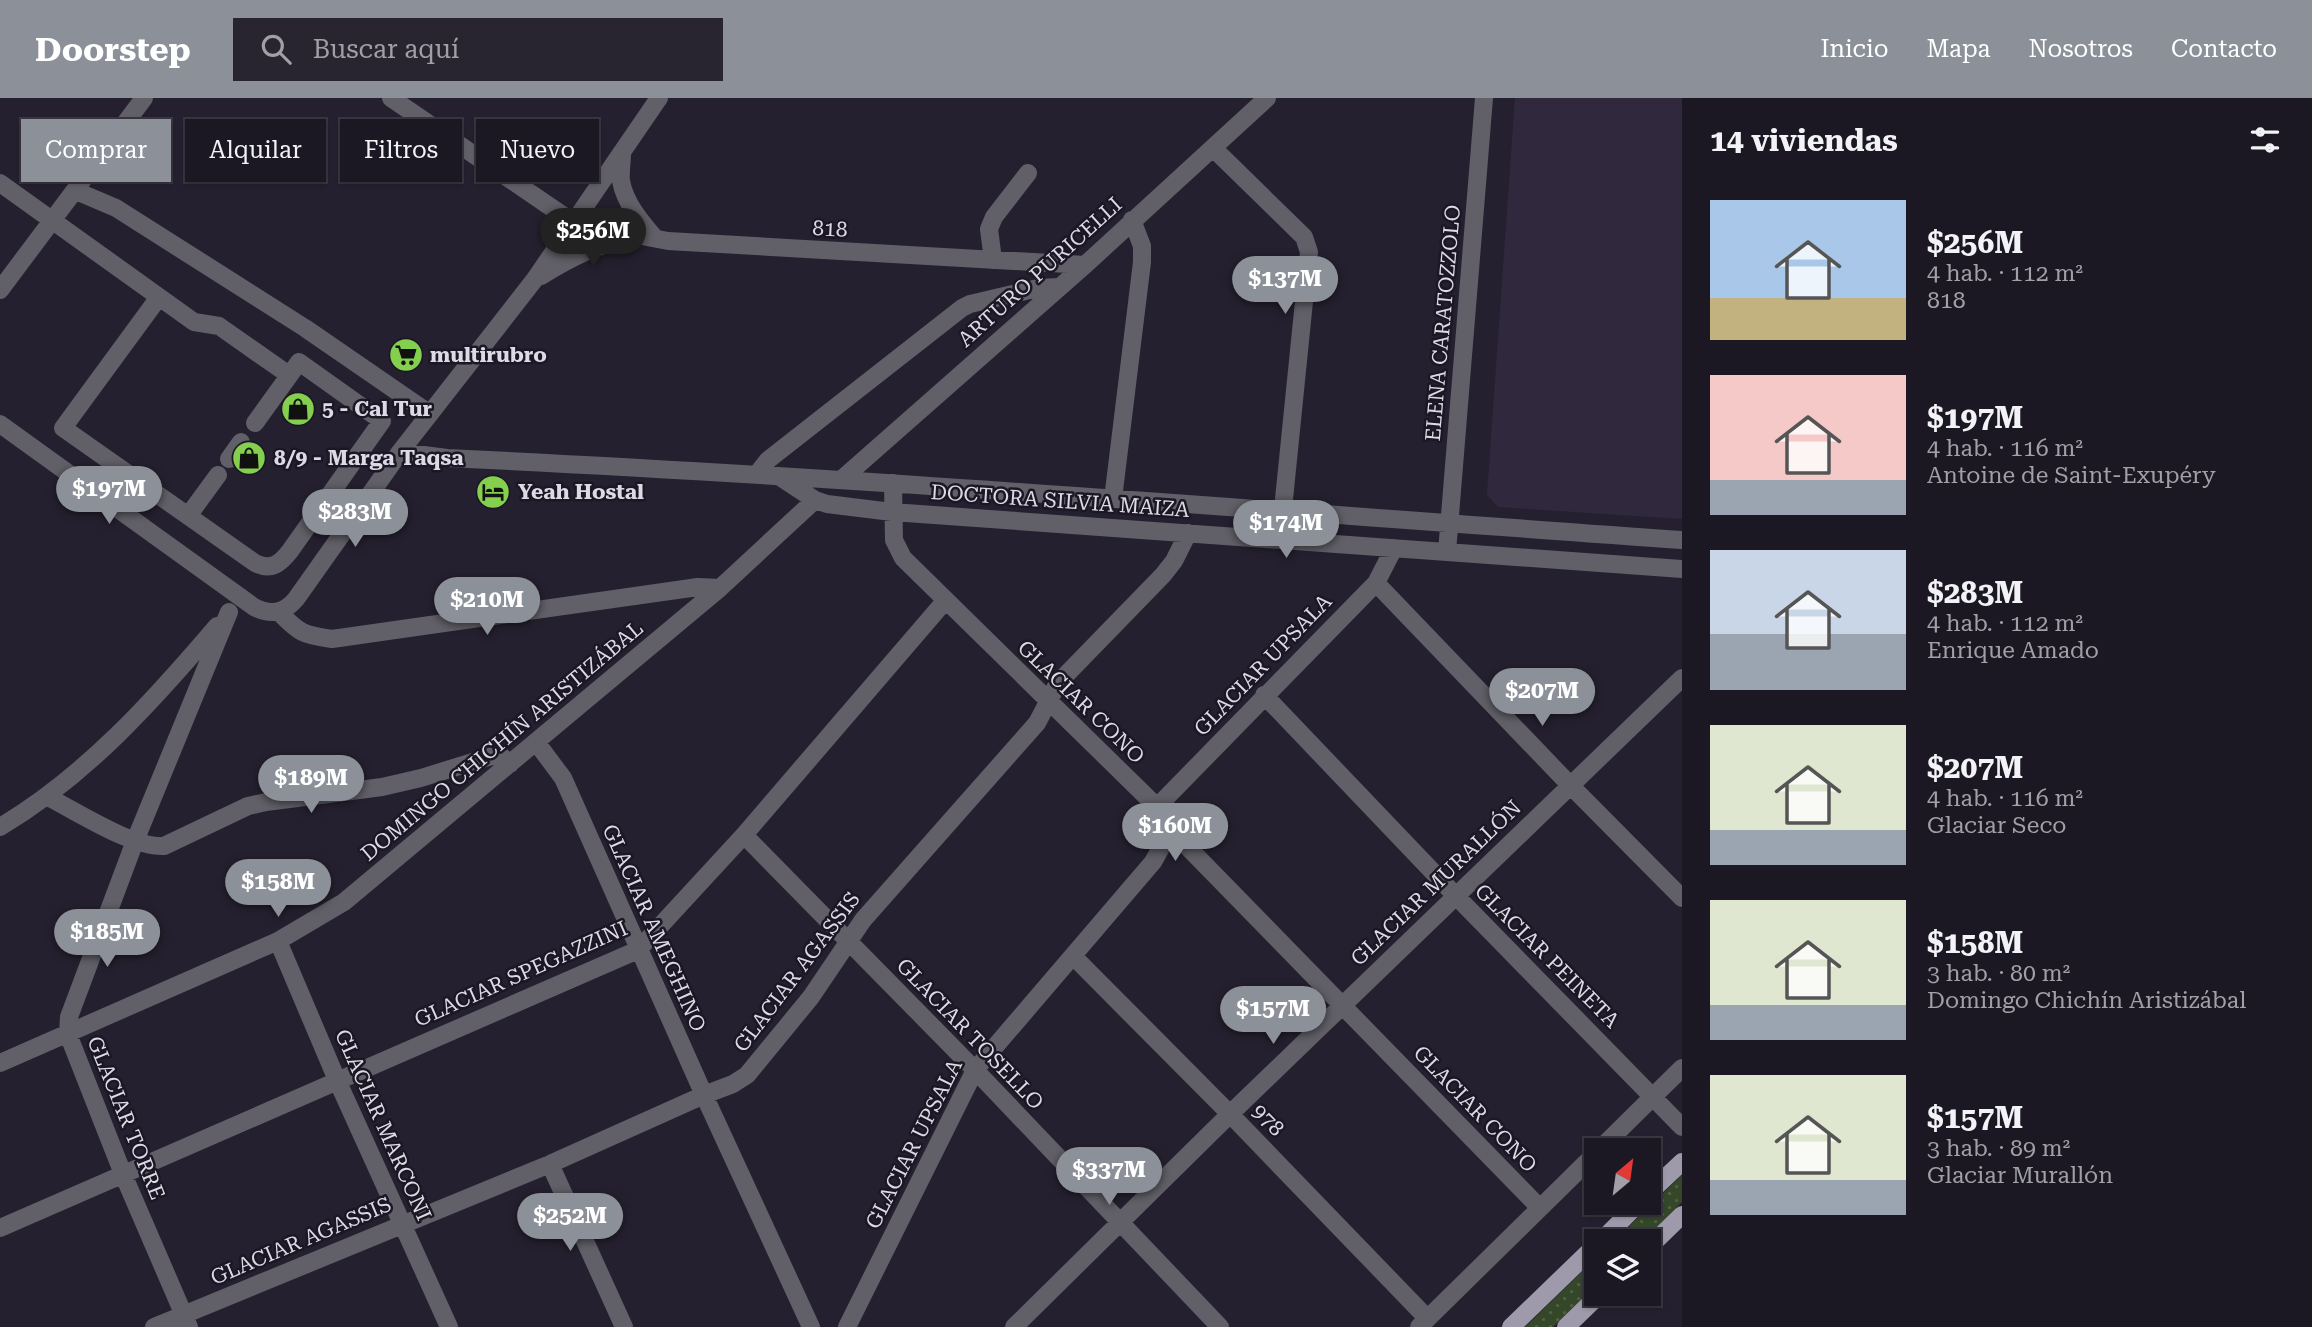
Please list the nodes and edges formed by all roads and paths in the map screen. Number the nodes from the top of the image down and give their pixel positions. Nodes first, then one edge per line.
1 (144, 98) edge
2 (659, 98) edge
3 (1266, 98) edge
4 (1484, 98) edge
5 (396, 100) edge
6 (1213, 148) junction
7 (622, 152) junction
8 (1028, 173) dead end
9 (0, 183) edge
10 (76, 191) junction
11 (51, 219) junction
12 (1132, 220) junction
13 (574, 223) junction
14 (649, 237) junction
15 (993, 260) junction
16 (1085, 265) junction
17 (535, 279) junction
18 (1059, 288) junction
19 (0, 290) edge
20 (159, 297) junction
21 (294, 369) junction
22 (430, 414) junction
23 (255, 423) dead end
24 (0, 424) edge
25 (242, 442) dead end
26 (400, 452) junction
27 (229, 459) dead end
28 (349, 467) junction
29 (757, 474) junction
30 (218, 475) dead end
31 (778, 475) junction
32 (842, 479) junction
33 (893, 483) junction
34 (376, 486) junction
35 (1113, 499) junction
36 (815, 500) junction
37 (1283, 509) junction
38 (892, 512) junction
39 (188, 516) junction
40 (1449, 524) junction
41 (1188, 533) junction
42 (1682, 540) edge
43 (1394, 548) junction
44 (1447, 552) junction
45 (1682, 569) edge
46 (1376, 583) junction
47 (720, 588) junction
48 (241, 597) junction
49 (945, 601) junction
50 (229, 612) junction
51 (279, 612) junction
52 (1682, 678) edge
53 (1264, 695) junction
54 (1048, 703) junction
55 (536, 742) junction
56 (510, 764) junction
57 (1570, 785) junction
58 (46, 796) junction
59 (1157, 807) junction
60 (0, 827) edge
61 (1171, 830) junction
62 (744, 835) junction
63 (135, 841) junction
64 (1455, 895) junction
65 (1682, 898) edge
66 (847, 940) junction
67 (278, 941) junction
68 (638, 950) junction
69 (1073, 956) junction
70 (1343, 1006) junction
71 (68, 1034) junction
72 (0, 1063) edge
73 (1682, 1068) edge
74 (975, 1070) junction
75 (337, 1080) junction
76 (704, 1095) junction
77 (1653, 1096) junction
78 (1230, 1114) junction
79 (1682, 1127) edge
80 (1610, 1138) edge
81 (1682, 1162) edge
82 (550, 1164) junction
83 (1584, 1164) edge
84 (123, 1174) junction
85 (1661, 1182) edge
86 (1540, 1208) junction
87 (1627, 1215) edge
88 (1682, 1215) edge
89 (1120, 1223) junction
90 (402, 1224) junction
91 (0, 1228) edge
92 (1613, 1229) edge
93 (1661, 1235) edge
94 (1584, 1257) edge
95 (1588, 1306) edge
96 (186, 1321) edge
97 (1423, 1323) edge
98 (154, 1327) edge
99 (449, 1327) edge
100 (624, 1327) edge
101 (811, 1327) edge
102 (847, 1327) edge
103 (1014, 1327) edge
104 (1220, 1327) edge
105 (1511, 1327) edge
106 (1567, 1327) edge

1 - 10 street
2 - 7 street
3 - 6 street, ARTURO PURICELLI
4 - 40 street, ELENA CARATOZZOLO
5 - 13 street
6 - 12 street, ARTURO PURICELLI
6 - 37 street
7 - 13 street
7 - 14 street
8 - 15 street
9 - 11 street
10 - 11 street
10 - 22 street
11 - 19 street
11 - 20 street
12 - 16 street, ARTURO PURICELLI
12 - 35 street
13 - 14 street, 818
13 - 17 street
14 - 15 street, 818
14 - 17 street
15 - 16 street, 818
16 - 18 street, ARTURO PURICELLI
17 - 22 street
18 - 29 street
18 - 32 street, ARTURO PURICELLI
20 - 21 street
20 - 39 street
21 - 23 street
21 - 28 street
22 - 26 street
24 - 48 street
25 - 27 street
26 - 29 street, DOCTORA SILVIA MAIZA
26 - 34 street
28 - 34 street
28 - 39 street
29 - 31 street, DOCTORA SILVIA MAIZA
30 - 39 street
31 - 32 street, DOCTORA SILVIA MAIZA
31 - 36 street, DOCTORA SILVIA MAIZA
32 - 33 street, DOCTORA SILVIA MAIZA
33 - 35 street, DOCTORA SILVIA MAIZA
33 - 38 street, GLACIAR CONO
34 - 51 street
35 - 37 street, DOCTORA SILVIA MAIZA
36 - 38 street, DOCTORA SILVIA MAIZA
36 - 47 street, DOMINGO CHICHÍN ARISTIZÁBAL
37 - 40 street, DOCTORA SILVIA MAIZA
38 - 41 street, DOCTORA SILVIA MAIZA
38 - 49 street, GLACIAR CONO
40 - 42 street, DOCTORA SILVIA MAIZA
40 - 44 street, ELENA CARATOZZOLO
41 - 43 street, DOCTORA SILVIA MAIZA
41 - 54 street, GLACIAR AGASSIS
43 - 44 street, DOCTORA SILVIA MAIZA
43 - 46 street, GLACIAR UPSALA
44 - 45 street, DOCTORA SILVIA MAIZA
46 - 53 street, GLACIAR UPSALA
46 - 57 street
47 - 51 street
47 - 55 street, DOMINGO CHICHÍN ARISTIZÁBAL
48 - 50 street
48 - 51 street
49 - 54 street, GLACIAR CONO
49 - 62 street, GLACIAR SPEGAZZINI
50 - 58 street
50 - 63 street, GLACIAR TORRE
52 - 57 street, GLACIAR MURALLÓN
53 - 59 street, GLACIAR UPSALA
53 - 64 street, GLACIAR PEINETA
54 - 59 street, GLACIAR CONO
54 - 66 street, GLACIAR AGASSIS
55 - 56 street, DOMINGO CHICHÍN ARISTIZÁBAL
55 - 68 street, GLACIAR AMEGHINO
56 - 63 street
56 - 67 street, DOMINGO CHICHÍN ARISTIZÁBAL
57 - 64 street, GLACIAR MURALLÓN
57 - 65 street
58 - 60 street
58 - 63 street
59 - 61 street, GLACIAR CONO
61 - 69 street, GLACIAR UPSALA
61 - 70 street, GLACIAR CONO
62 - 66 street, GLACIAR TOSELLO
62 - 68 street, GLACIAR SPEGAZZINI
63 - 71 street, GLACIAR TORRE
64 - 70 street, GLACIAR MURALLÓN
64 - 77 street, GLACIAR PEINETA
66 - 74 street, GLACIAR TOSELLO
66 - 76 street, GLACIAR AGASSIS
67 - 71 street, DOMINGO CHICHÍN ARISTIZÁBAL
67 - 75 street, GLACIAR MARCONI
68 - 75 street, GLACIAR SPEGAZZINI
68 - 76 street, GLACIAR AMEGHINO
69 - 74 street, GLACIAR UPSALA
69 - 78 street, 978
70 - 78 street, GLACIAR MURALLÓN
70 - 86 street, GLACIAR CONO
71 - 72 street, DOMINGO CHICHÍN ARISTIZÁBAL
71 - 84 street, GLACIAR TORRE
73 - 77 street
74 - 89 street, GLACIAR TOSELLO
74 - 102 street, GLACIAR UPSALA
75 - 84 street, GLACIAR SPEGAZZINI
75 - 90 street, GLACIAR MARCONI
76 - 82 street, GLACIAR AGASSIS
76 - 101 street, GLACIAR AMEGHINO
77 - 79 street, GLACIAR PEINETA
77 - 80 street
78 - 89 street, GLACIAR MURALLÓN
78 - 97 street, 978
81 - 85 main road
82 - 90 street, GLACIAR AGASSIS
82 - 100 street
83 - 86 street
84 - 91 street, GLACIAR SPEGAZZINI
84 - 96 street, GLACIAR TORRE
86 - 97 street
87 - 92 main road
88 - 93 main road
89 - 103 street, GLACIAR MURALLÓN
89 - 104 street, GLACIAR TOSELLO
90 - 96 street, GLACIAR AGASSIS
90 - 99 street, GLACIAR MARCONI
94 - 105 main road
95 - 106 main road
96 - 98 street, GLACIAR AGASSIS

